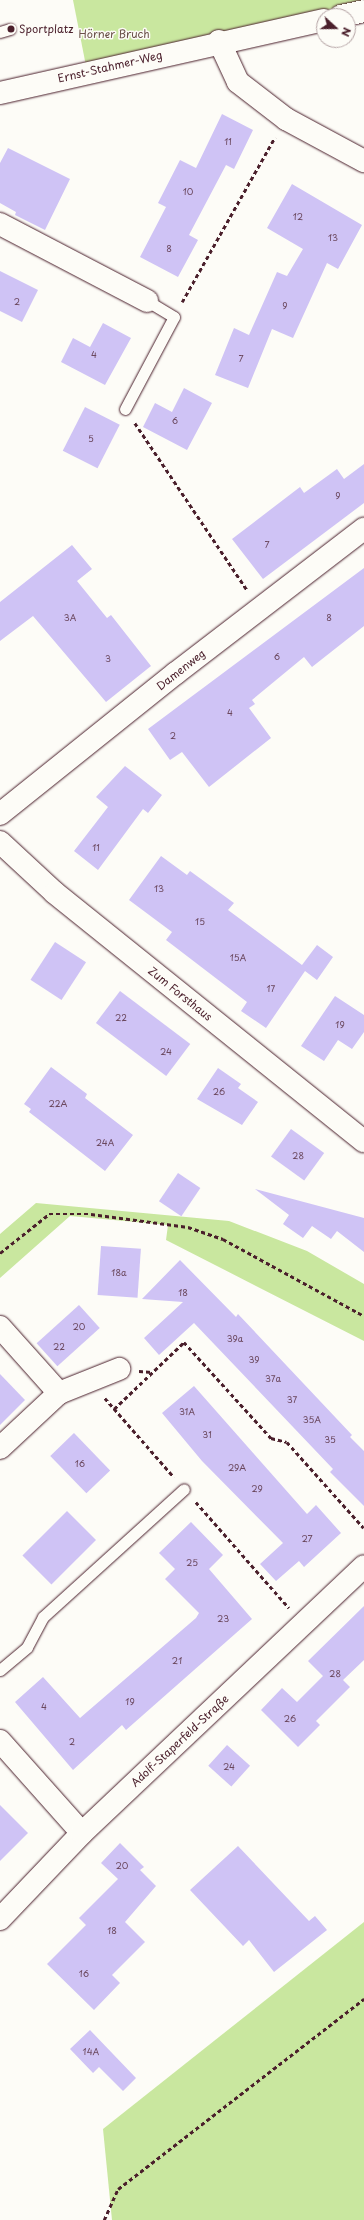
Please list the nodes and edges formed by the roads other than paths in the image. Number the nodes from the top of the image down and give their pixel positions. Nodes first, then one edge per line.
1 (316, 22) edge
2 (219, 42) junction
3 (0, 94) edge
4 (364, 162) edge
5 (0, 224) edge
6 (147, 302) joint
7 (125, 409) road end
8 (364, 529) edge
9 (0, 814) edge
10 (0, 842) edge
11 (364, 1141) edge
12 (0, 1327) edge
13 (119, 1369) dead end
14 (59, 1393) junction
15 (0, 1448) edge
16 (184, 1489) road end
17 (364, 1566) edge
18 (0, 1670) edge
19 (0, 1742) edge
20 (82, 1833) junction
21 (0, 1919) edge

1 - 2 street, Ernst-Stahmer-Weg
2 - 3 street, Ernst-Stahmer-Weg
2 - 4 street
5 - 6 street
6 - 7 lane
8 - 9 street, Damenweg
10 - 11 street, Zum Forsthaus
12 - 14 street
13 - 14 street
14 - 15 street
16 - 18 lane
17 - 20 street, Adolf-Staperfeld-Straße
19 - 20 street
20 - 21 street, Adolf-Staperfeld-Straße

